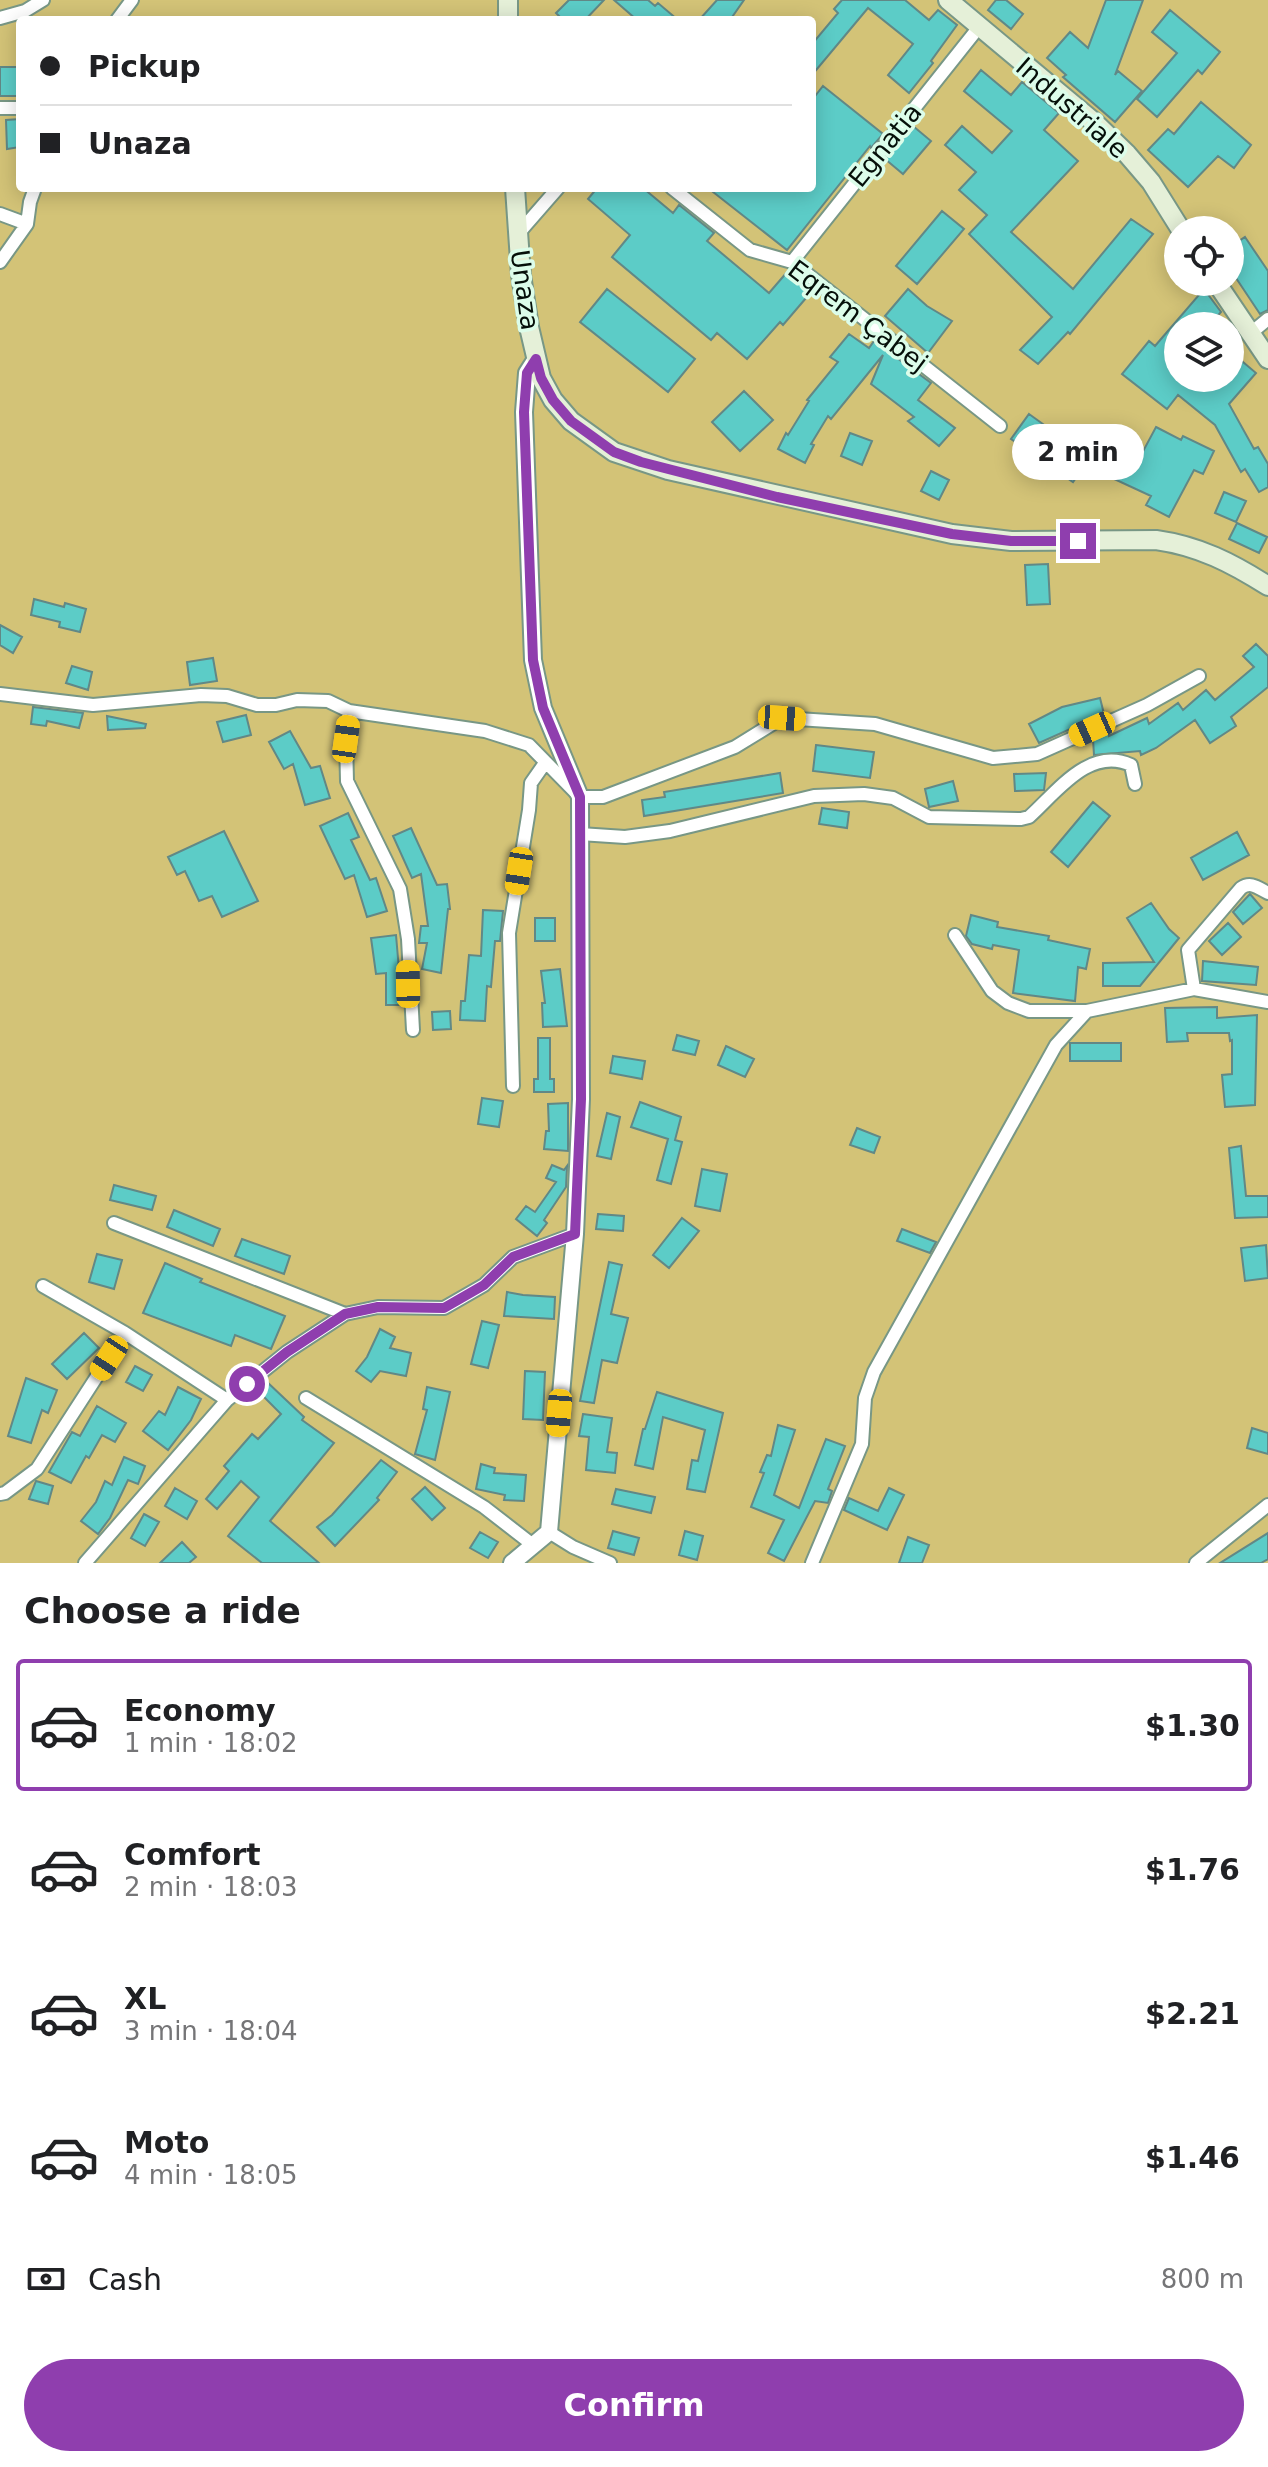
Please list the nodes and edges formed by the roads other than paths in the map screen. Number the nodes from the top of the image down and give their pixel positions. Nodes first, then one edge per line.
1 (43, 0) edge
2 (948, 0) edge
3 (0, 18) edge
4 (979, 27) junction
5 (34, 192) edge
6 (515, 192) edge
7 (555, 192) edge
8 (677, 192) edge
9 (0, 214) edge
10 (1172, 216) edge
11 (27, 224) junction
12 (517, 235) junction
13 (0, 262) edge
14 (792, 262) junction
15 (1226, 296) edge
16 (1268, 319) edge
17 (1251, 333) junction
18 (536, 359) junction
19 (1268, 359) edge
20 (1000, 426) dead end
21 (1268, 586) edge
22 (1199, 676) dead end
23 (0, 694) edge
24 (349, 711) junction
25 (545, 763) junction
26 (1135, 784) dead end
27 (580, 797) junction
28 (580, 834) junction
29 (1268, 893) edge
30 (955, 935) dead end
31 (1194, 989) junction
32 (1268, 1002) edge
33 (1087, 1011) junction
34 (413, 1030) dead end
35 (513, 1086) dead end
36 (114, 1223) dead end
37 (575, 1234) junction
38 (43, 1286) dead end
39 (345, 1314) junction
40 (125, 1333) junction
41 (306, 1398) dead end
42 (227, 1400) junction
43 (0, 1494) edge
44 (1268, 1505) edge
45 (549, 1532) junction
46 (533, 1545) junction
47 (85, 1563) edge
48 (512, 1563) edge
49 (609, 1563) edge
50 (812, 1563) edge
51 (1196, 1563) edge

1 - 3 street
2 - 4 main road, Industriale
4 - 10 main road, Industriale
4 - 14 street, Egnatia
5 - 11 street
6 - 12 main road, Unaza
7 - 12 street
8 - 14 street, Eqrem Çabej
9 - 11 street
11 - 13 street
12 - 18 main road, Unaza
14 - 20 street, Eqrem Çabej
15 - 17 main road
16 - 17 street
17 - 19 main road
18 - 21 main road, Unaza
18 - 27 street
22 - 27 street
23 - 24 street
24 - 25 street
24 - 34 street
25 - 27 street
25 - 35 street
26 - 28 street
27 - 28 street
28 - 37 street
29 - 31 street
30 - 33 street
31 - 32 street
31 - 33 street
33 - 50 street
36 - 39 street
37 - 39 street
37 - 45 street
38 - 40 street
39 - 42 street
40 - 42 street
40 - 43 street
41 - 46 street
42 - 47 street
44 - 51 street
45 - 46 street
45 - 49 street
46 - 48 street

